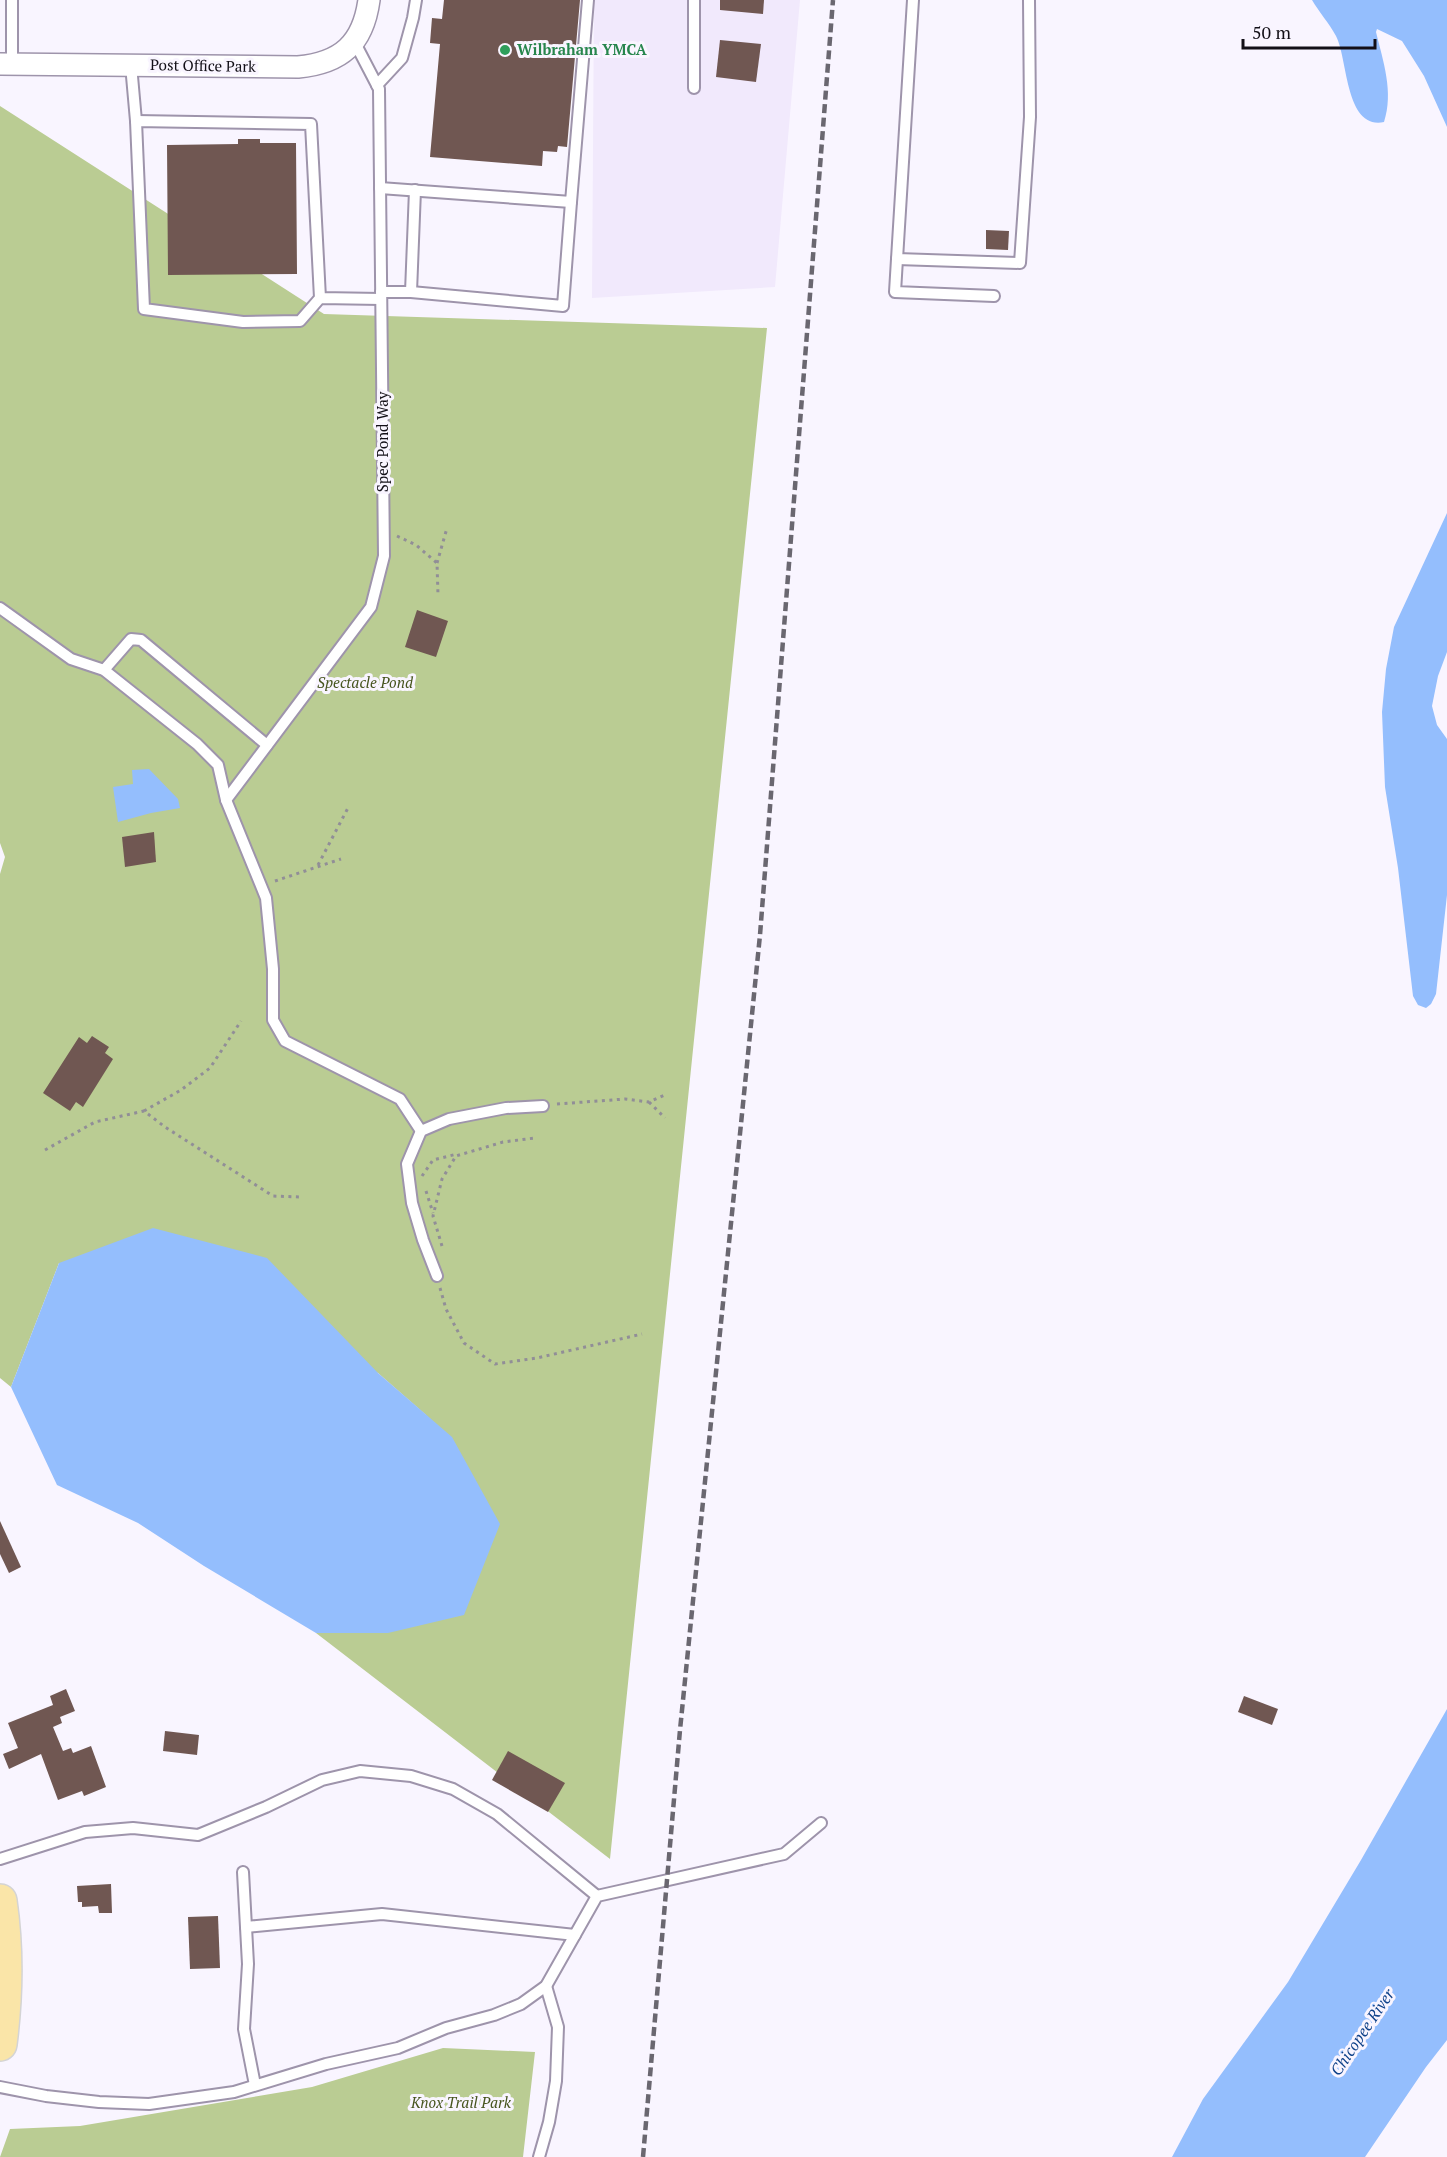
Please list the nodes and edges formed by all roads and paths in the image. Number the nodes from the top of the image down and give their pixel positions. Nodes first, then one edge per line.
1 (12, 0) edge
2 (369, 0) edge
3 (416, 0) edge
4 (588, 0) edge
5 (694, 0) edge
6 (912, 0) edge
7 (1029, 0) edge
8 (354, 41) junction
9 (6, 64) edge
10 (131, 65) junction
11 (377, 86) junction
12 (694, 88) dead end
13 (136, 121) junction
14 (380, 188) junction
15 (415, 190) junction
16 (571, 202) junction
17 (897, 259) junction
18 (411, 292) junction
19 (381, 295) junction
20 (994, 296) dead end
21 (320, 298) junction
22 (447, 528) dead end
23 (383, 535) junction
24 (437, 563) junction
25 (438, 595) dead end
26 (0, 608) edge
27 (104, 670) junction
28 (267, 745) junction
29 (226, 800) junction
30 (348, 806) dead end
31 (341, 859) dead end
32 (317, 867) junction
33 (262, 886) junction
34 (241, 1021) dead end
35 (668, 1094) dead end
36 (649, 1102) junction
37 (543, 1106) joint
38 (144, 1111) junction
39 (665, 1118) dead end
40 (421, 1131) junction
41 (535, 1138) dead end
42 (45, 1150) dead end
43 (468, 1152) junction
44 (300, 1197) dead end
45 (433, 1215) junction
46 (442, 1247) dead end
47 (437, 1276) joint
48 (446, 1284) dead end
49 (441, 1290) junction
50 (642, 1334) dead end
51 (822, 1823) dead end
52 (0, 1859) edge
53 (243, 1872) dead end
54 (597, 1896) junction
55 (0, 1901) edge
56 (246, 1928) junction
57 (575, 1935) junction
58 (546, 1986) junction
59 (0, 2044) edge
60 (255, 2085) junction
61 (0, 2088) edge
62 (539, 2157) edge

1 - 9 lane
2 - 8 street, Post Office Park
3 - 11 lane
4 - 16 lane
5 - 12 lane
6 - 17 lane
7 - 17 lane
8 - 10 street, Post Office Park
8 - 11 lane, Spec Pond Way
9 - 10 street, Post Office Park
10 - 13 lane
11 - 14 lane, Spec Pond Way
13 - 21 lane
13 - 21 lane
14 - 15 lane
14 - 19 lane, Spec Pond Way
15 - 16 lane
15 - 18 lane
16 - 18 lane
17 - 20 lane
18 - 19 lane
19 - 21 lane
19 - 23 lane, Spec Pond Way
22 - 24 path
23 - 24 path
23 - 28 lane, Spec Pond Way
24 - 25 path
26 - 27 lane
27 - 28 lane
27 - 29 lane
28 - 29 lane, Spec Pond Way
29 - 33 lane
30 - 32 path
31 - 32 path
32 - 33 path
33 - 40 lane
34 - 38 path
35 - 36 path
36 - 37 path
36 - 39 path
37 - 40 lane
38 - 42 path
38 - 44 path
40 - 47 lane
41 - 43 path
43 - 45 path
43 - 45 path
45 - 46 path
47 - 49 path
48 - 49 path
49 - 50 path
51 - 54 lane
52 - 54 lane
53 - 56 lane
54 - 57 lane
55 - 59 main road
56 - 57 lane
56 - 60 lane
57 - 58 lane
58 - 60 lane
58 - 62 lane
60 - 61 lane

